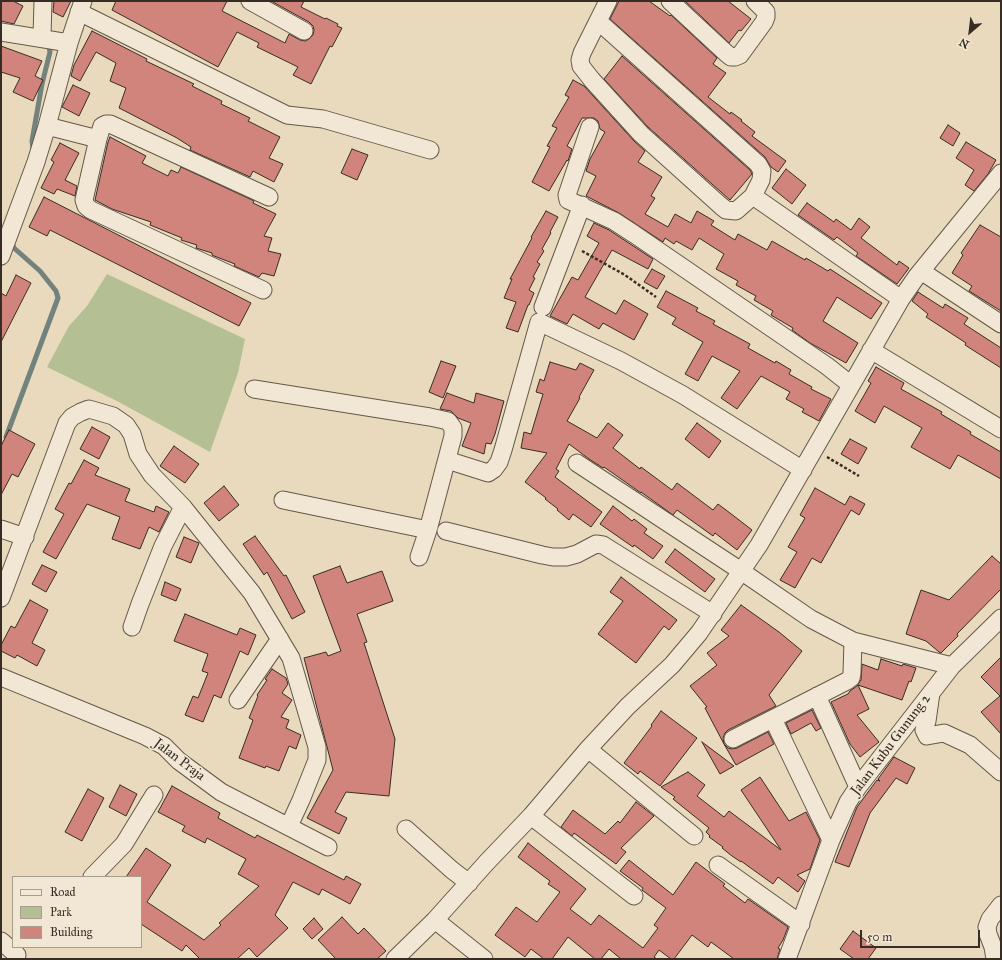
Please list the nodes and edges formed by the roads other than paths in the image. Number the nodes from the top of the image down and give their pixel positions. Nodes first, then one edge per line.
1 (43, 1) edge
2 (250, 1) edge
3 (608, 1) edge
4 (670, 1) edge
5 (755, 1) edge
6 (81, 6) edge
7 (598, 21) junction
8 (304, 31) dead end
9 (1, 32) edge
10 (42, 37) junction
11 (69, 42) junction
12 (48, 126) junction
13 (590, 127) dead end
14 (98, 139) junction
15 (430, 150) dead end
16 (1001, 173) edge
17 (753, 196) junction
18 (269, 197) dead end
19 (582, 205) junction
20 (1, 256) edge
21 (921, 272) junction
22 (263, 290) dead end
23 (901, 299) junction
24 (543, 307) dead end
25 (1001, 324) edge
26 (871, 350) junction
27 (851, 385) junction
28 (254, 389) dead end
29 (1001, 429) edge
30 (447, 460) junction
31 (577, 463) dead end
32 (803, 470) junction
33 (283, 500) dead end
34 (183, 507) junction
35 (1, 529) edge
36 (428, 530) junction
37 (446, 531) dead end
38 (24, 537) junction
39 (419, 557) dead end
40 (741, 571) junction
41 (1, 598) edge
42 (713, 614) junction
43 (1001, 618) edge
44 (132, 627) dead end
45 (280, 639) junction
46 (853, 642) junction
47 (952, 666) junction
48 (1, 677) edge
49 (931, 691) junction
50 (817, 696) junction
51 (238, 700) dead end
52 (773, 719) junction
53 (733, 739) dead end
54 (588, 749) junction
55 (1001, 772) edge
56 (858, 787) junction
57 (154, 796) dead end
58 (532, 816) junction
59 (289, 826) junction
60 (406, 829) dead end
61 (694, 836) dead end
62 (830, 840) junction
63 (328, 846) dead end
64 (718, 865) dead end
65 (93, 876) edge
66 (469, 883) junction
67 (634, 896) dead end
68 (1001, 906) edge
69 (435, 920) junction
70 (801, 924) junction
71 (1, 941) edge
72 (18, 954) edge
73 (395, 959) edge
74 (484, 959) edge
75 (787, 959) edge
76 (995, 959) edge

1 - 10 street
2 - 8 street
3 - 7 street
4 - 5 street
6 - 11 street
6 - 15 street
7 - 17 street
7 - 17 street
9 - 10 street
10 - 11 street
11 - 12 street
12 - 14 street
12 - 20 street
13 - 19 street
14 - 18 street
14 - 22 street
16 - 21 street
17 - 23 street
19 - 24 street
19 - 27 street
21 - 23 street
21 - 25 street
23 - 26 street
26 - 27 street
26 - 29 street
27 - 32 street
28 - 30 street
30 - 32 street
30 - 36 street
31 - 40 street
32 - 40 street
33 - 36 street
34 - 38 street
34 - 44 street
34 - 45 street
35 - 38 street
36 - 39 street
37 - 42 street
38 - 41 street
40 - 42 street
40 - 46 street
42 - 54 street
43 - 47 street, Jalan Kubu Gunung 2
45 - 51 street
45 - 59 street
46 - 47 street
46 - 50 street
47 - 49 street, Jalan Kubu Gunung 2
48 - 59 street, Jalan Praja
49 - 55 street
49 - 56 street, Jalan Kubu Gunung 2
50 - 52 street
50 - 56 street
52 - 53 street
52 - 62 street
54 - 58 street
54 - 61 street
56 - 62 street, Jalan Kubu Gunung 2
57 - 65 street
58 - 66 street
58 - 67 street
59 - 63 street, Jalan Praja
60 - 66 street
62 - 70 street, Jalan Kubu Gunung 2
64 - 70 street
66 - 69 street
68 - 76 street
69 - 73 street
69 - 74 street
70 - 75 street, Jalan Kubu Gunung 2
71 - 72 street

